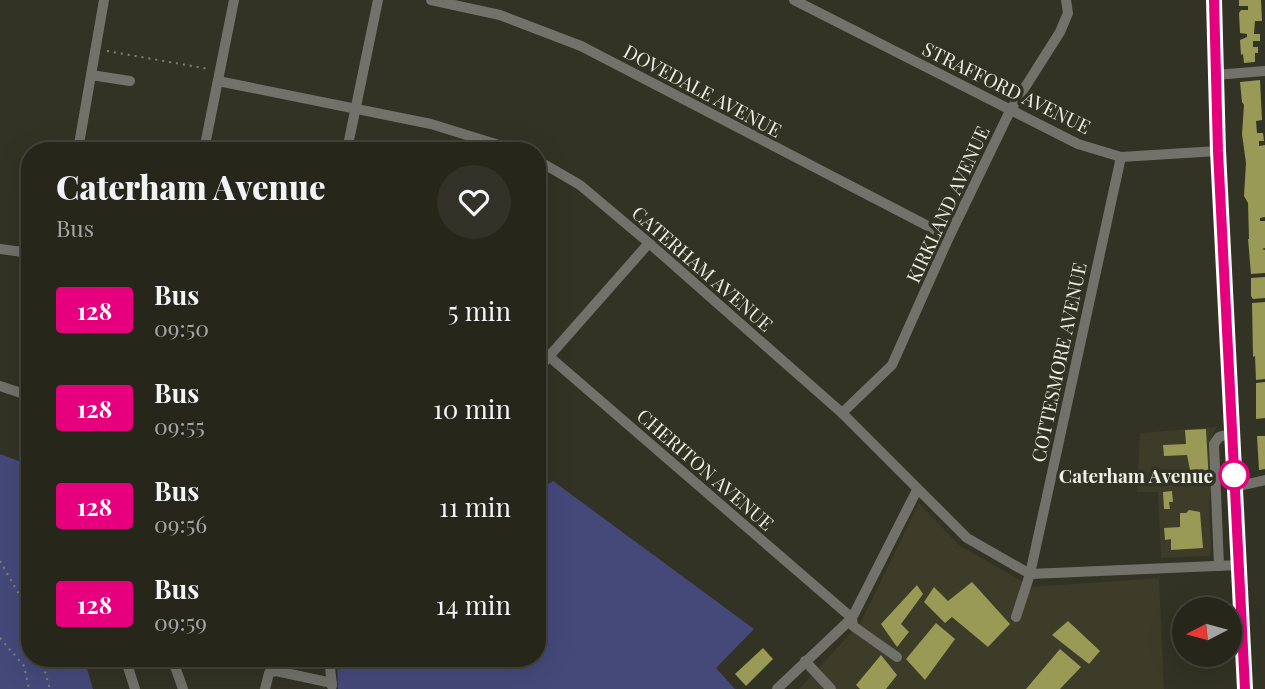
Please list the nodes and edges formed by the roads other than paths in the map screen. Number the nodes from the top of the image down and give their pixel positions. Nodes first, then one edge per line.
1 (104, 0) edge
2 (234, 0) edge
3 (378, 0) edge
4 (431, 0) edge
5 (794, 0) edge
6 (1066, 0) edge
7 (1214, 0) edge
8 (1265, 71) edge
9 (91, 75) junction
10 (1215, 75) junction
11 (219, 76) junction
12 (130, 81) dead end
13 (356, 108) junction
14 (1010, 111) junction
15 (79, 142) edge
16 (208, 142) edge
17 (349, 142) edge
18 (489, 142) edge
19 (1218, 151) junction
20 (1121, 157) junction
21 (546, 165) edge
22 (949, 237) junction
23 (649, 243) junction
24 (0, 249) edge
25 (21, 252) edge
26 (548, 356) junction
27 (546, 359) edge
28 (0, 386) edge
29 (21, 393) edge
30 (842, 413) junction
31 (1232, 433) junction
32 (1265, 480) edge
33 (1235, 487) junction
34 (917, 490) junction
35 (1239, 565) junction
36 (1219, 566) junction
37 (1030, 574) junction
38 (1016, 617) dead end
39 (852, 618) junction
40 (897, 657) dead end
41 (805, 661) junction
42 (128, 667) edge
43 (175, 667) edge
44 (330, 667) edge
45 (332, 686) edge
46 (135, 689) edge
47 (183, 689) edge
48 (265, 689) edge
49 (777, 689) edge
50 (831, 689) edge
51 (1245, 689) edge

1 - 9 street
2 - 11 street
3 - 13 street
4 - 22 street, DOVEDALE AVENUE
5 - 14 street, STRAFFORD AVENUE
6 - 14 street, KIRKLAND AVENUE
7 - 10 street
8 - 10 street
9 - 12 street
9 - 15 street
10 - 19 street
11 - 13 street
11 - 16 street
13 - 17 street
13 - 18 street
14 - 20 street, STRAFFORD AVENUE
14 - 22 street, KIRKLAND AVENUE
19 - 20 street, STRAFFORD AVENUE
19 - 31 street
20 - 37 street, COTTESMORE AVENUE
21 - 23 street, CATERHAM AVENUE
22 - 30 street, KIRKLAND AVENUE
23 - 26 street
23 - 30 street, CATERHAM AVENUE
24 - 25 street
26 - 27 street
26 - 39 street, CHERITON AVENUE
28 - 29 street
30 - 34 street, CATERHAM AVENUE
31 - 33 street
31 - 36 street
32 - 33 street
33 - 35 street
34 - 37 street, CATERHAM AVENUE
34 - 39 street
35 - 36 street
35 - 51 street
36 - 37 street
37 - 38 street, COTTESMORE AVENUE
39 - 40 street, CHERITON AVENUE
39 - 41 street
41 - 49 street
41 - 50 street
42 - 46 street
43 - 47 street
44 - 45 street
45 - 48 street

